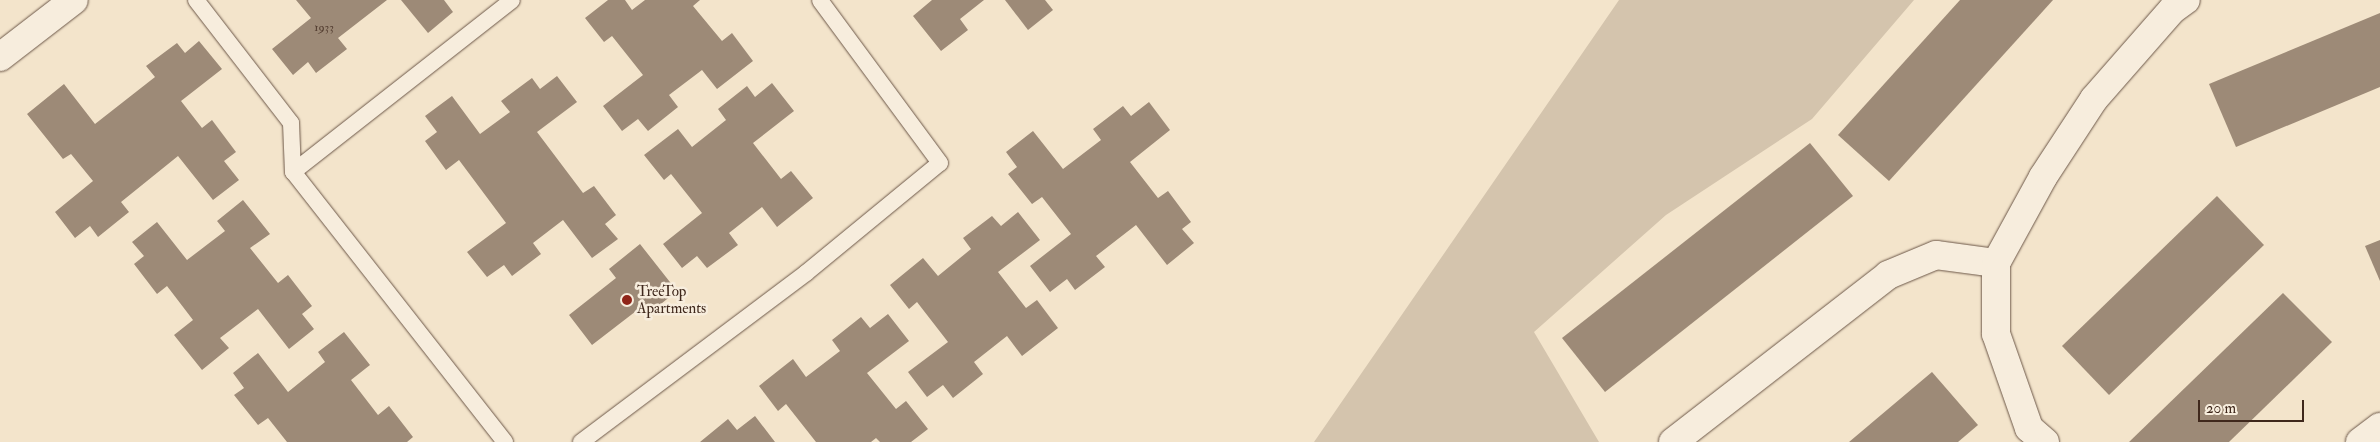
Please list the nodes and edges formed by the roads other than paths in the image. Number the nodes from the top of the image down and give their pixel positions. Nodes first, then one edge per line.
1 (74, 0) edge
2 (196, 0) edge
3 (512, 0) edge
4 (820, 0) edge
5 (2186, 0) edge
6 (0, 56) edge
7 (293, 172) junction
8 (1996, 263) junction
9 (2380, 427) edge
10 (505, 442) edge
11 (581, 442) edge
12 (1673, 442) edge
13 (2044, 442) edge
14 (2360, 442) edge

1 - 6 street
2 - 7 lane
3 - 7 lane
4 - 11 lane
5 - 8 street
7 - 10 lane
8 - 12 street
8 - 13 street
9 - 14 street

